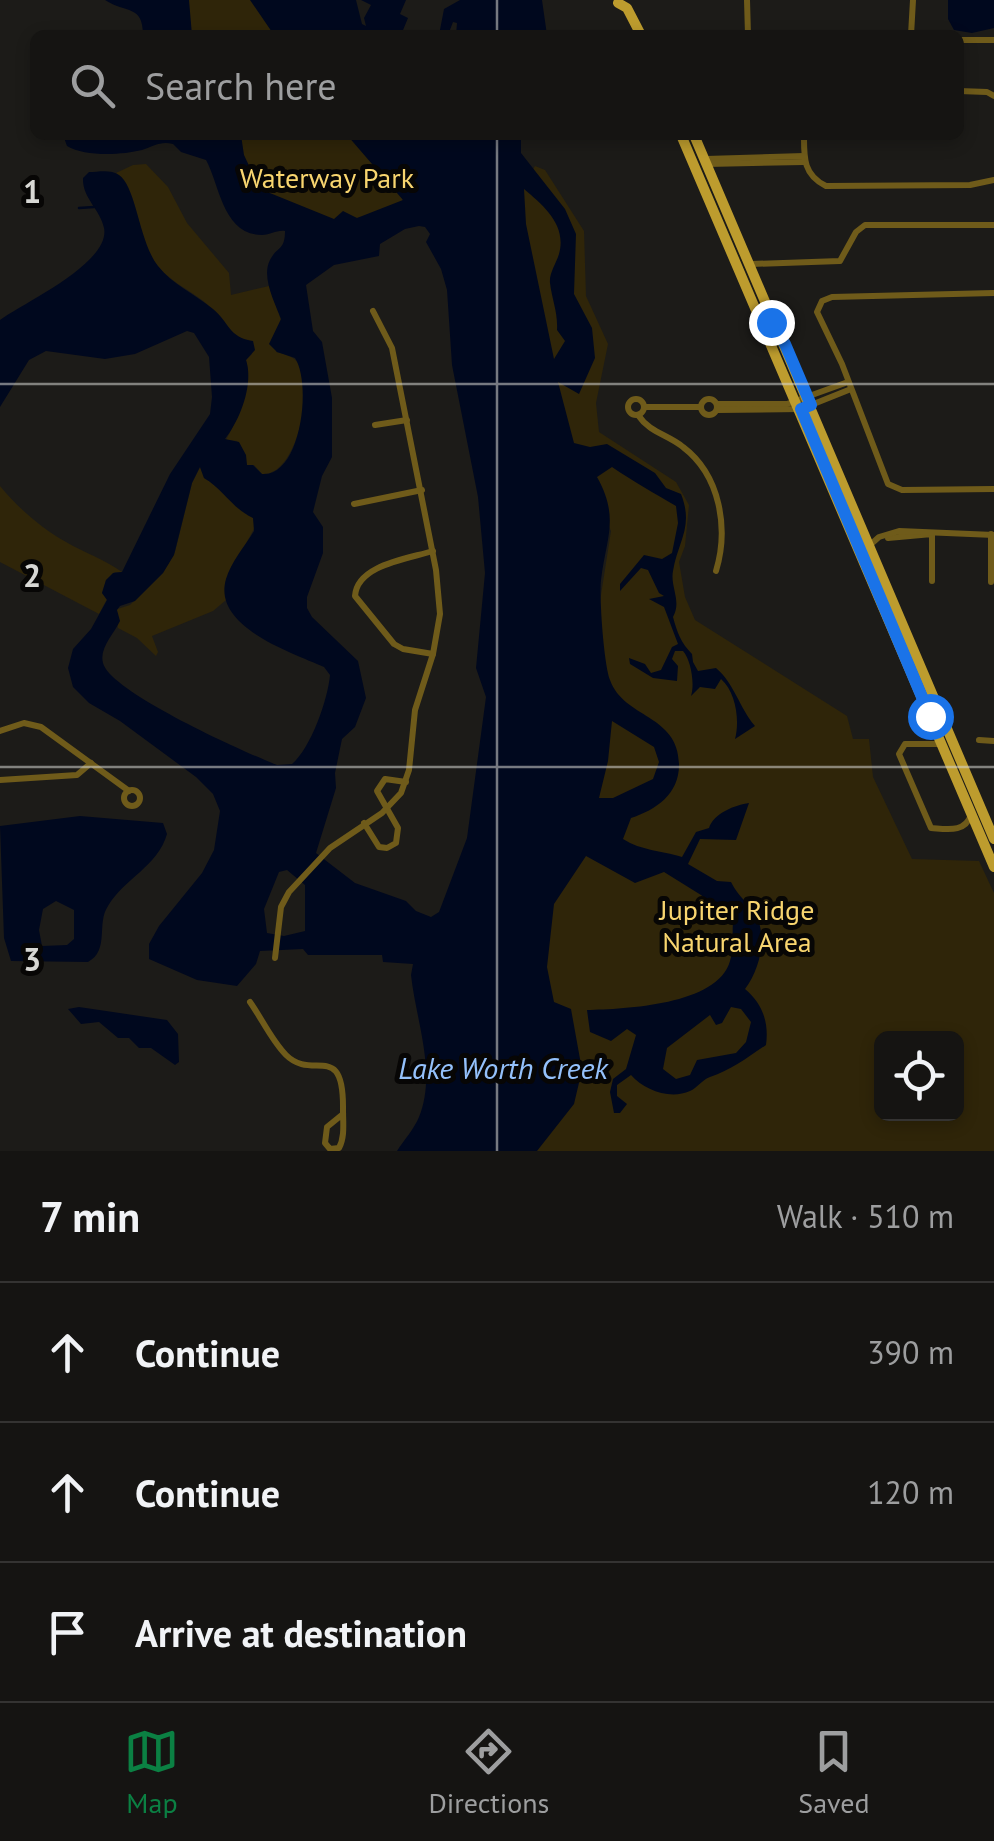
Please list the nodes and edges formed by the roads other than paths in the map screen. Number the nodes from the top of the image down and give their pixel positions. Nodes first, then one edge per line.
1 (748, 0) edge
2 (914, 0) edge
3 (621, 1) edge
4 (637, 30) edge
5 (748, 30) edge
6 (911, 30) edge
7 (964, 40) edge
8 (994, 40) edge
9 (964, 91) edge
10 (994, 96) edge
11 (685, 140) edge
12 (686, 140) edge
13 (696, 140) edge
14 (804, 140) edge
15 (804, 159) junction
16 (706, 161) junction
17 (994, 180) edge
18 (725, 203) junction
19 (994, 225) edge
20 (738, 263) junction
21 (751, 264) junction
22 (994, 292) edge
23 (373, 311) dead end
24 (785, 344) junction
25 (850, 386) junction
26 (804, 404) junction
27 (644, 407) junction
28 (701, 407) junction
29 (717, 407) junction
30 (638, 415) junction
31 (407, 420) junction
32 (375, 425) dead end
33 (994, 489) edge
34 (422, 490) junction
35 (354, 504) dead end
36 (904, 531) junction
37 (932, 534) junction
38 (992, 534) edge
39 (888, 538) junction
40 (864, 547) junction
41 (432, 551) junction
42 (716, 570) dead end
43 (932, 581) dead end
44 (991, 582) dead end
45 (433, 654) junction
46 (0, 730) edge
47 (979, 740) dead end
48 (994, 741) edge
49 (942, 745) junction
50 (91, 763) junction
51 (0, 780) edge
52 (406, 782) junction
53 (129, 791) dead end
54 (387, 808) junction
55 (971, 814) junction
56 (364, 823) junction
57 (994, 839) edge
58 (994, 868) edge
59 (275, 958) dead end
60 (250, 1002) dead end
61 (343, 1114) junction

1 - 5 street
2 - 6 street
3 - 4 main road
7 - 8 street
9 - 10 street
11 - 20 main road
12 - 18 main road
13 - 16 main road
14 - 15 street
15 - 16 street
15 - 17 street
16 - 18 main road
18 - 21 main road
19 - 21 street
20 - 24 main road
20 - 26 main road
21 - 24 main road
22 - 25 street
23 - 31 street
24 - 26 main road
25 - 26 street
25 - 33 street
26 - 29 street
26 - 40 main road
27 - 28 street
27 - 30 street
27 - 30 street
28 - 29 street
28 - 29 street
30 - 42 street
31 - 32 street
31 - 34 street
34 - 35 street
34 - 41 street
36 - 37 street
36 - 39 street
36 - 40 street
37 - 38 street
37 - 39 street
37 - 43 street
38 - 44 street
39 - 40 street
40 - 49 main road
40 - 57 main road
41 - 45 street
41 - 45 street
45 - 52 street
46 - 50 street
47 - 48 street
49 - 55 main road
49 - 55 street
50 - 51 street
50 - 53 street
52 - 54 street
52 - 54 street
54 - 56 street
54 - 56 street
55 - 58 main road
56 - 59 street
60 - 61 street
61 - 61 street

